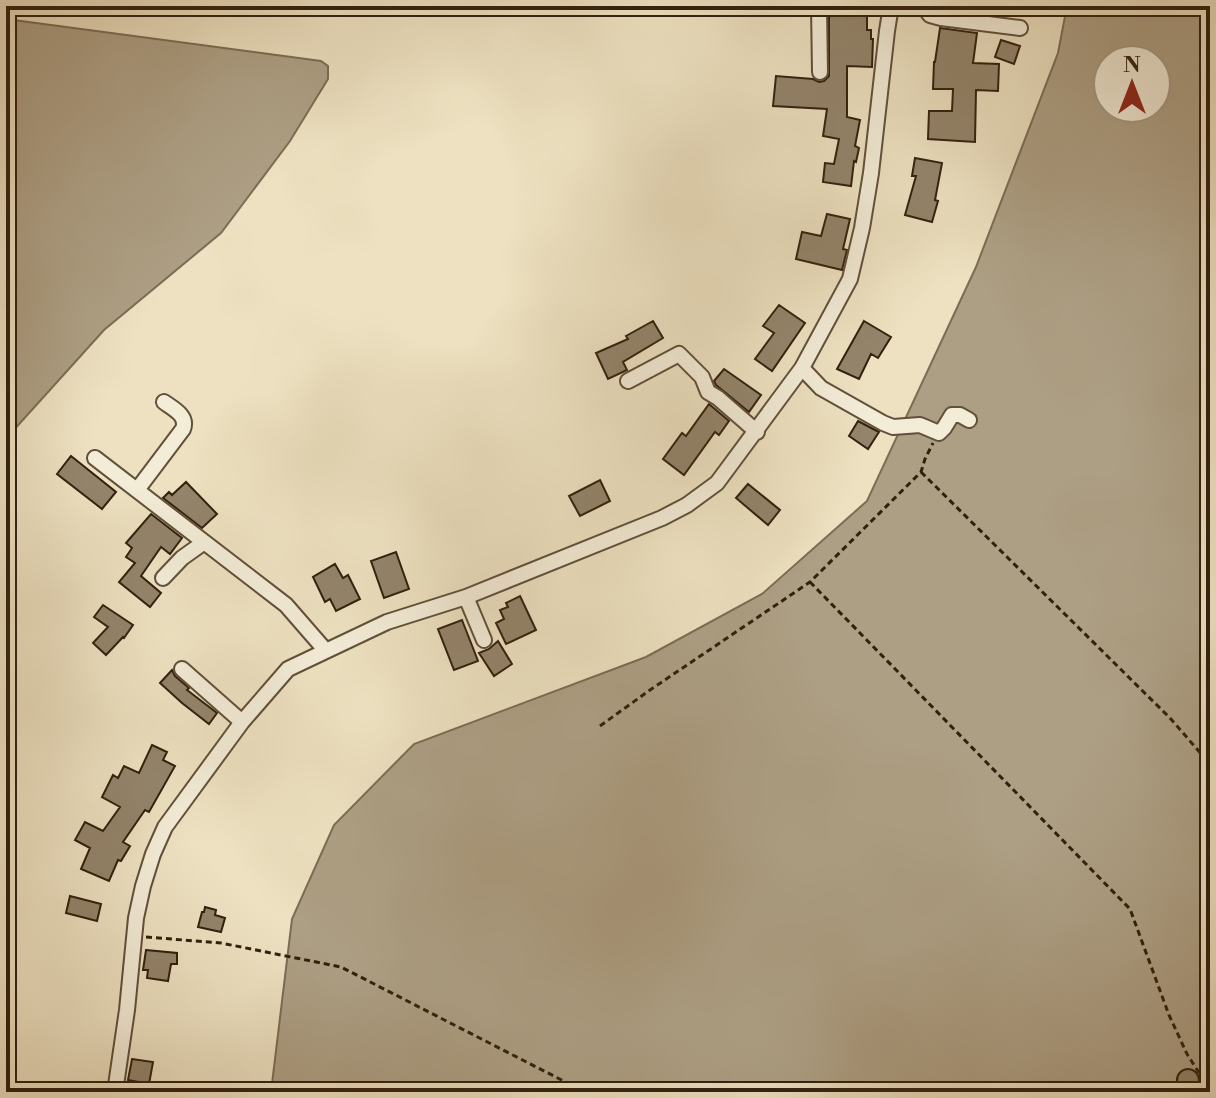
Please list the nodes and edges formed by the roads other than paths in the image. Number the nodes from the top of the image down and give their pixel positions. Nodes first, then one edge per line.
1 (819, 6) edge
2 (891, 6) edge
3 (923, 6) edge
4 (1020, 28) dead end
5 (820, 72) dead end
6 (802, 368) junction
7 (628, 381) dead end
8 (164, 402) dead end
9 (969, 420) dead end
10 (757, 432) junction
11 (95, 458) dead end
12 (137, 490) junction
13 (203, 543) junction
14 (163, 578) dead end
15 (466, 597) junction
16 (484, 640) dead end
17 (326, 651) junction
18 (182, 669) dead end
19 (242, 722) junction
20 (115, 1092) edge

1 - 5 street
2 - 6 street
3 - 4 street
6 - 9 street
6 - 10 street
7 - 10 street
8 - 12 street
10 - 15 street
11 - 12 street
12 - 13 street
13 - 14 street
13 - 17 street
15 - 16 street
15 - 17 street
17 - 19 street
18 - 19 street
19 - 20 street

